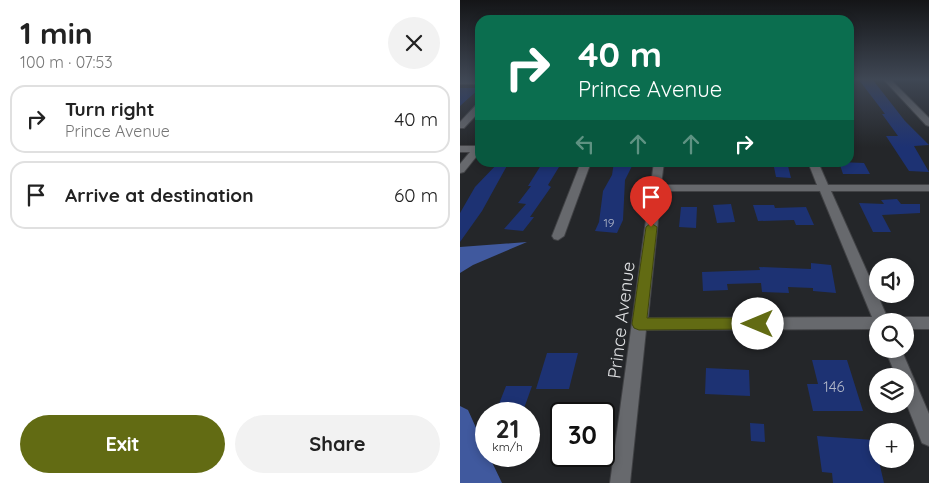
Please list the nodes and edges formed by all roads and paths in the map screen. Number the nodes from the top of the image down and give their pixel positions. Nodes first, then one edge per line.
1 (911, 103) edge
2 (475, 111) edge
3 (925, 115) edge
4 (929, 123) edge
5 (461, 126) edge
6 (460, 149) edge
7 (475, 149) edge
8 (475, 152) edge
9 (584, 167) edge
10 (658, 167) edge
11 (815, 167) edge
12 (460, 170) edge
13 (656, 188) junction
14 (824, 188) junction
15 (929, 188) edge
16 (558, 236) dead end
17 (878, 313) edge
18 (869, 323) edge
19 (914, 323) edge
20 (929, 323) edge
21 (639, 324) junction
22 (914, 399) edge
23 (929, 436) edge
24 (620, 483) edge

1 - 3 street
2 - 5 street
3 - 4 street
6 - 7 street
8 - 12 street
9 - 16 street
10 - 13 street, Prince Avenue
11 - 14 street
13 - 14 street
13 - 21 street, Prince Avenue
14 - 15 street
14 - 17 street
18 - 21 street
19 - 20 street
21 - 24 street, Prince Avenue
22 - 23 street

